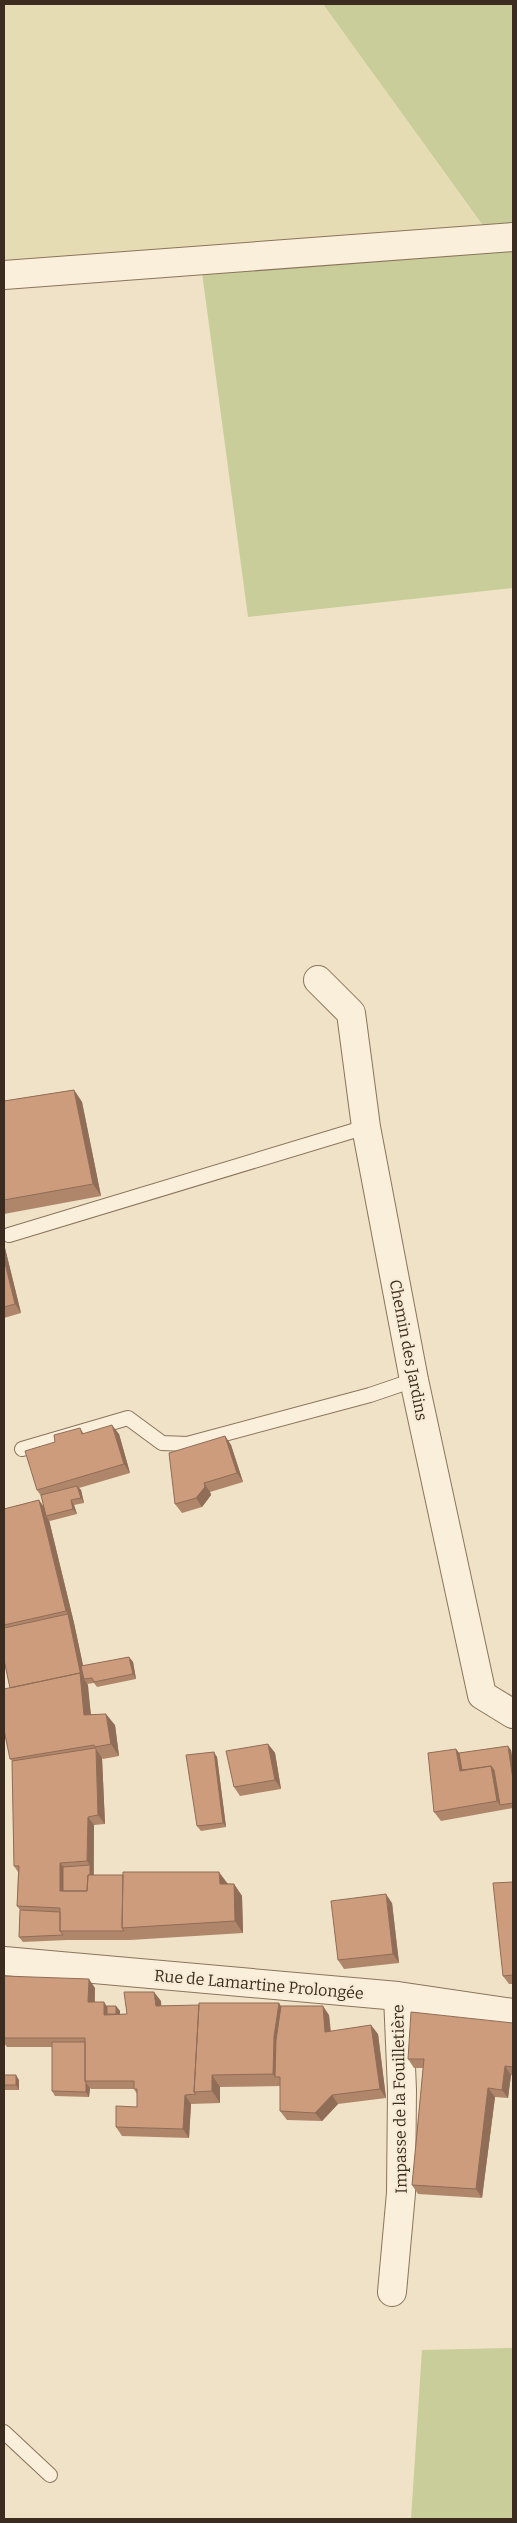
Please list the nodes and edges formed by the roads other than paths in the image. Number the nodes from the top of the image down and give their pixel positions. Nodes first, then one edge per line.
1 (513, 237) edge
2 (4, 275) edge
3 (318, 980) dead end
4 (366, 1127) junction
5 (9, 1235) dead end
6 (414, 1380) junction
7 (22, 1449) dead end
8 (513, 1714) edge
9 (4, 1961) edge
10 (398, 1996) junction
11 (513, 2013) edge
12 (392, 2292) dead end
13 (4, 2432) edge
14 (50, 2474) dead end

1 - 2 street
3 - 4 street, Chemin des Jardins
4 - 5 lane
4 - 6 street, Chemin des Jardins
6 - 7 lane
6 - 8 street, Chemin des Jardins
9 - 10 street, Rue de Lamartine Prolongée
10 - 11 street, Rue de Lamartine Prolongée
10 - 12 street, Impasse de la Fouilletière
13 - 14 lane

